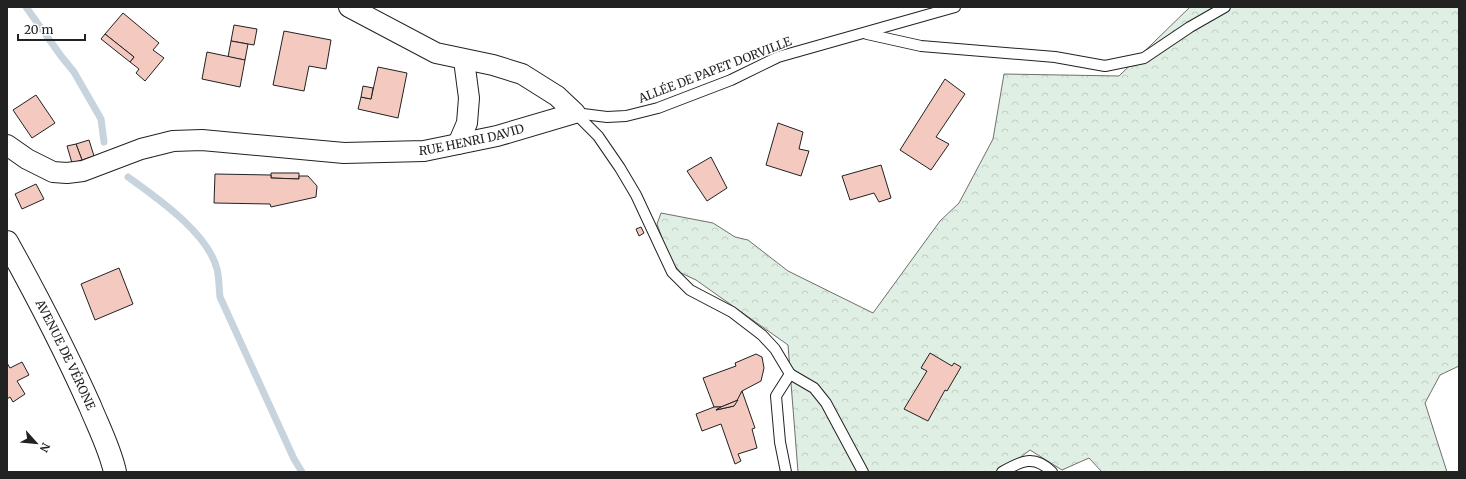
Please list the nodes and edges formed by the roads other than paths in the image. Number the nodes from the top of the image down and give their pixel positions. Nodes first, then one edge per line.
1 (349, 7) edge
2 (955, 7) edge
3 (1225, 7) edge
4 (864, 33) junction
5 (464, 60) junction
6 (574, 113) junction
7 (458, 144) junction
8 (7, 145) edge
9 (7, 242) edge
10 (790, 374) junction
11 (115, 472) edge
12 (786, 472) edge
13 (863, 472) edge
14 (1002, 472) edge
15 (1052, 472) edge

1 - 5 street
2 - 4 lane, ALLÉE DE PAPET DORVILLE
3 - 4 lane
4 - 6 lane, ALLÉE DE PAPET DORVILLE
5 - 6 street
5 - 7 street
6 - 7 street, RUE HENRI DAVID
6 - 10 lane
7 - 8 street, RUE HENRI DAVID
9 - 11 main road, AVENUE DE VÉRONE
10 - 12 lane
10 - 13 lane
14 - 15 lane

